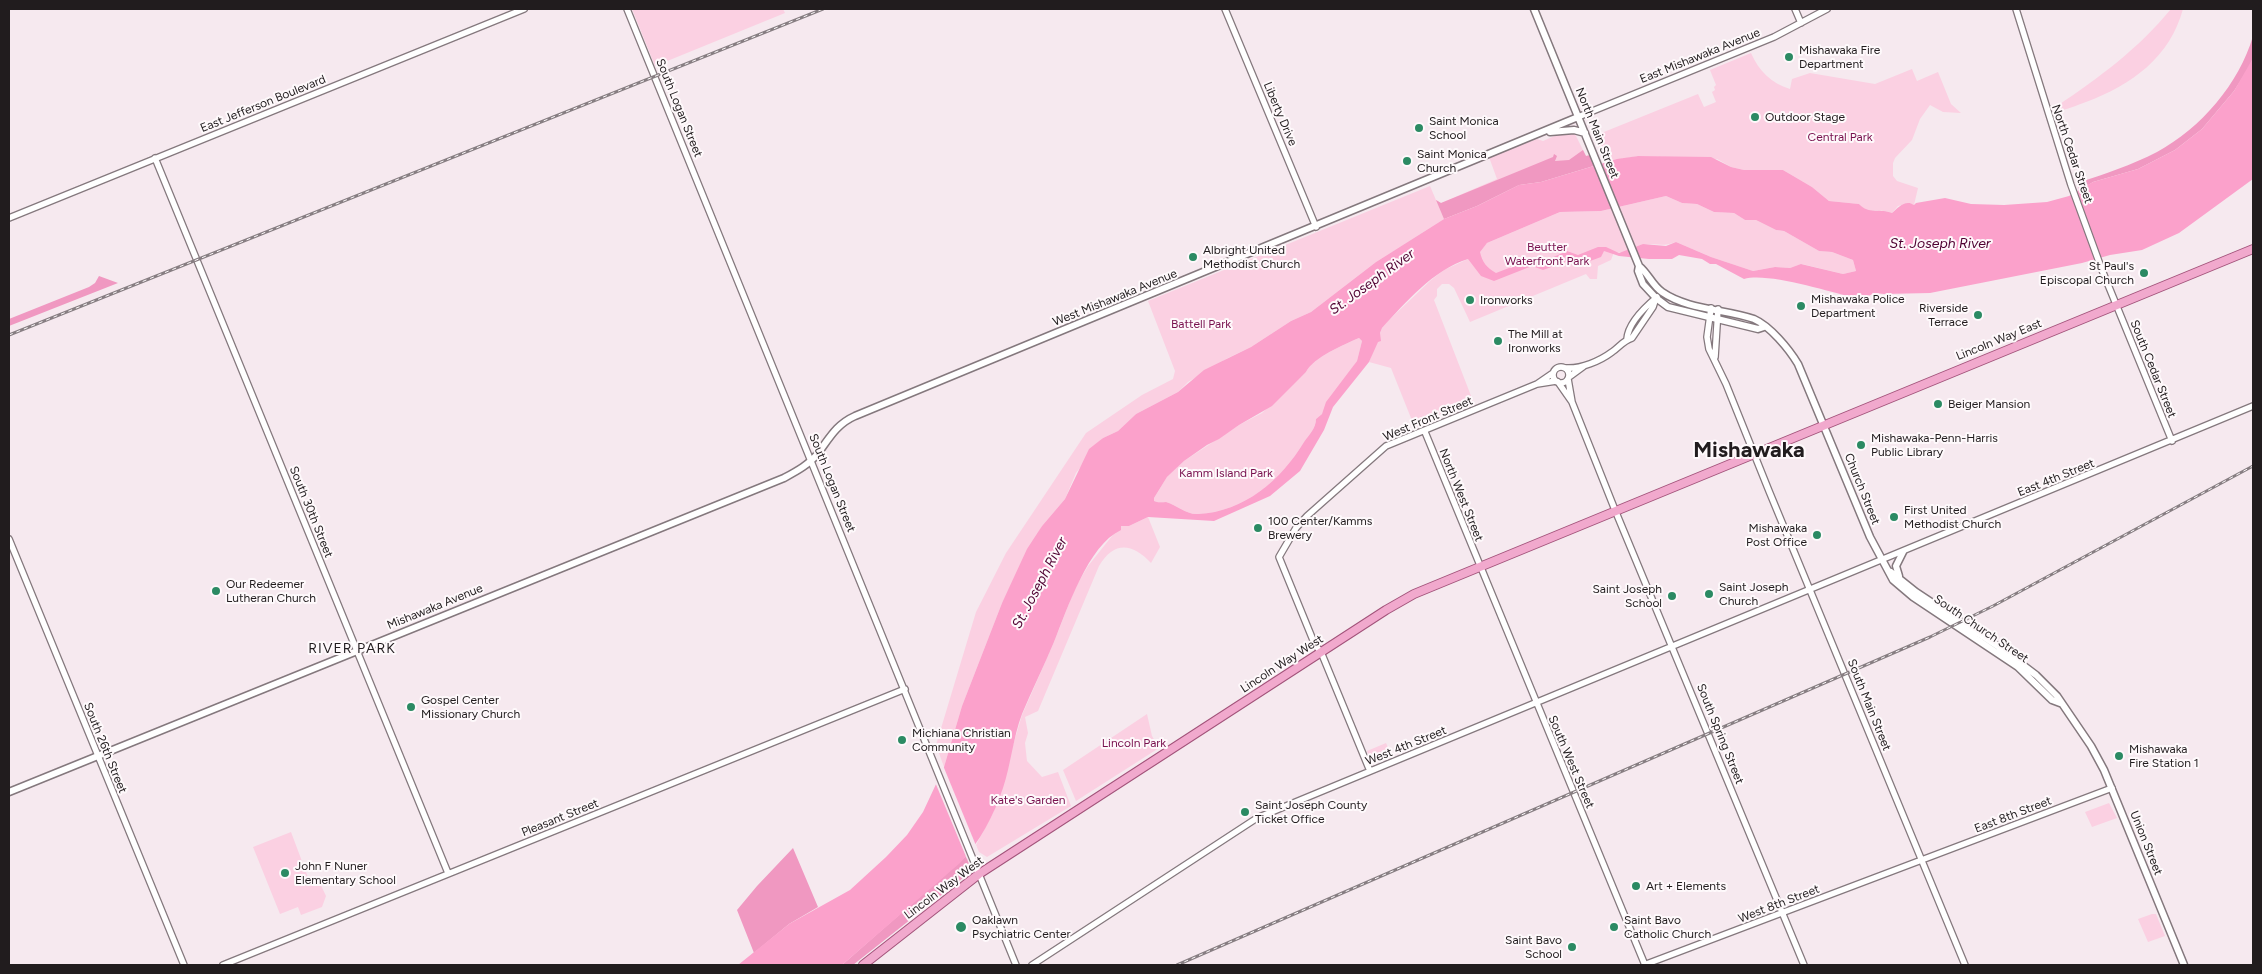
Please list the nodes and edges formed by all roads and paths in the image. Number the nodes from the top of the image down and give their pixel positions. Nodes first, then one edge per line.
1 (524, 9) edge
2 (627, 9) edge
3 (1225, 9) edge
4 (1534, 9) edge
5 (1795, 9) edge
6 (1827, 9) edge
7 (2016, 9) edge
8 (1801, 23) junction
9 (1578, 117) junction
10 (1585, 132) junction
11 (1541, 133) junction
12 (155, 158) junction
13 (9, 218) edge
14 (1316, 227) junction
15 (2253, 249) edge
16 (1638, 264) junction
17 (1661, 291) junction
18 (1656, 298) junction
19 (2117, 304) junction
20 (1714, 309) junction
21 (1709, 317) junction
22 (1717, 319) junction
23 (1764, 327) junction
24 (1715, 357) junction
25 (1584, 366) junction
26 (1566, 368) junction
27 (1554, 373) junction
28 (1569, 378) junction
29 (1557, 382) junction
30 (1537, 384) junction
31 (1572, 402) junction
32 (2253, 406) edge
33 (1823, 425) junction
34 (1425, 432) junction
35 (2172, 441) junction
36 (1754, 453) junction
37 (812, 459) junction
38 (1615, 510) junction
39 (9, 539) edge
40 (1903, 552) junction
41 (1882, 560) junction
42 (1479, 566) junction
43 (1891, 572) junction
44 (1901, 580) junction
45 (1810, 589) junction
46 (1673, 646) junction
47 (357, 650) junction
48 (1321, 652) junction
49 (905, 689) junction
50 (1536, 702) junction
51 (2060, 703) junction
52 (2082, 731) joint
53 (97, 756) junction
54 (1370, 772) junction
55 (2112, 788) junction
56 (9, 792) edge
57 (1922, 860) junction
58 (448, 873) junction
59 (979, 874) junction
60 (1783, 913) junction
61 (184, 965) edge
62 (223, 965) edge
63 (863, 965) edge
64 (1016, 965) edge
65 (1032, 965) edge
66 (1645, 965) edge
67 (1804, 965) edge
68 (1965, 965) edge
69 (2184, 965) edge

1 - 12 street, East Jefferson Boulevard
2 - 37 street, South Logan Street
3 - 14 street, Liberty Drive
4 - 9 main road, North Main Street
5 - 8 street
6 - 8 street, East Mishawaka Avenue
7 - 19 street, North Cedar Street
8 - 9 street, East Mishawaka Avenue
9 - 10 main road, North Main Street
9 - 11 main road, West Mishawaka Avenue
10 - 11 main road
10 - 16 main road, North Main Street
11 - 14 main road, West Mishawaka Avenue
12 - 13 street, East Jefferson Boulevard
12 - 47 street, South 30th Street
14 - 37 main road, West Mishawaka Avenue
15 - 19 main road, Lincoln Way East
16 - 17 main road, North Main Street
16 - 18 main road, North Main Street
17 - 18 street
17 - 20 main road, North Main Street
18 - 21 main road, North Main Street
18 - 25 street
19 - 33 main road, Lincoln Way East
19 - 35 street, South Cedar Street
20 - 21 street
20 - 22 street
20 - 23 main road, North Main Street
21 - 22 main road, North Main Street
21 - 24 street
22 - 23 main road, North Main Street
22 - 24 street
23 - 33 main road, Church Street
24 - 36 street
25 - 26 street
25 - 28 street
26 - 27 street
26 - 28 street
27 - 29 street
27 - 30 street, West Front Street
28 - 29 street
28 - 31 street
29 - 30 street, West Front Street
29 - 31 street
30 - 34 street, West Front Street
31 - 38 street, South Spring Street
32 - 35 street, East 4th Street
33 - 36 main road, Lincoln Way East
33 - 41 main road, Church Street
34 - 42 street, North West Street
34 - 48 street, West Front Street
35 - 40 street, East 4th Street
36 - 38 main road, Lincoln Way West
36 - 45 street, South Main Street
37 - 47 main road, Mishawaka Avenue
37 - 49 street, South Logan Street
38 - 42 main road, Lincoln Way West
38 - 46 street, South Spring Street
39 - 53 street, South 26th Street
40 - 41 street, East 4th Street
40 - 44 main road
41 - 43 main road, South Church Street
41 - 45 street, East 4th Street
42 - 48 main road, Lincoln Way West
42 - 50 street, South West Street
43 - 44 main road, South Church Street
43 - 51 main road, South Church Street
44 - 51 main road, South Church Street
45 - 46 street, West 4th Street
45 - 57 street, South Main Street
46 - 50 street, West 4th Street
46 - 60 street, South Spring Street
47 - 53 main road, Mishawaka Avenue
47 - 58 street, South 30th Street
48 - 54 street
48 - 59 main road, Lincoln Way West
49 - 58 street, Pleasant Street
49 - 59 street, South Logan Street
50 - 54 street, West 4th Street
50 - 66 street, South West Street
51 - 52 main road, South Church Street
52 - 55 main road, Union Street
53 - 56 main road, Mishawaka Avenue
53 - 61 street, South 26th Street
54 - 65 street, West 4th Street
55 - 57 street, East 8th Street
55 - 69 main road, Union Street
57 - 60 street, West 8th Street
57 - 68 street, South Main Street
58 - 62 street, Pleasant Street
59 - 63 main road, Lincoln Way West
59 - 64 street, South Logan Street
60 - 66 street, West 8th Street
60 - 67 street, South Spring Street

